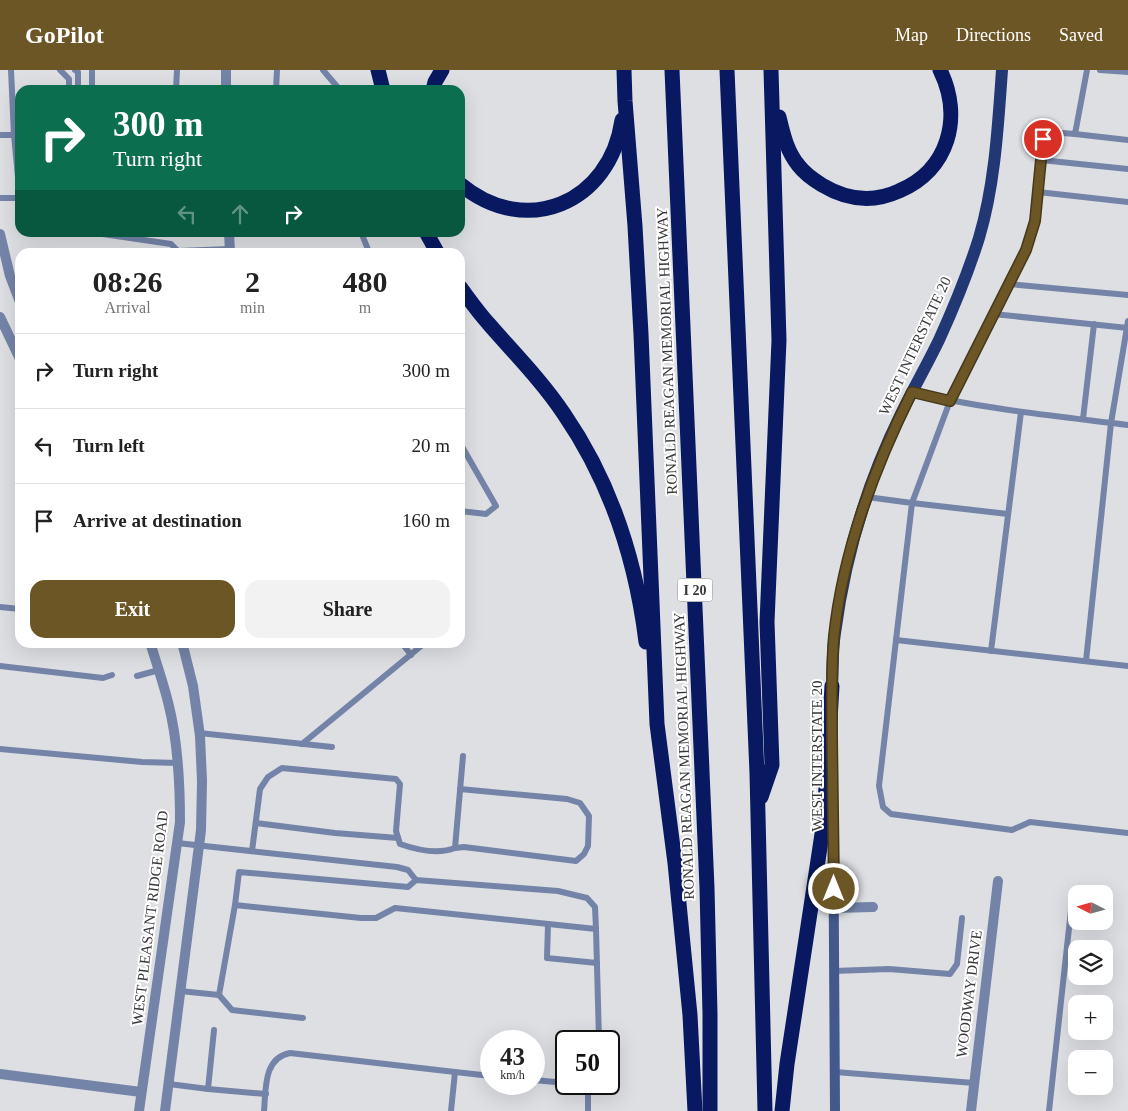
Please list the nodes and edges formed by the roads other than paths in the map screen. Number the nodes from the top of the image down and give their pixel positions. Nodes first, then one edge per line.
1 (11, 70) edge
2 (19, 70) edge
3 (60, 70) edge
4 (75, 70) edge
5 (92, 70) edge
6 (177, 70) edge
7 (226, 70) edge
8 (277, 70) edge
9 (323, 70) edge
10 (378, 70) edge
11 (384, 70) edge
12 (442, 70) edge
13 (624, 70) edge
14 (672, 70) edge
15 (727, 70) edge
16 (772, 70) edge
17 (940, 70) edge
18 (1086, 70) edge
19 (1100, 70) edge
20 (1002, 72) edge
21 (1128, 72) edge
22 (69, 85) edge
23 (78, 85) edge
24 (92, 85) edge
25 (176, 85) edge
26 (226, 85) edge
27 (276, 85) edge
28 (336, 85) edge
29 (382, 85) edge
30 (384, 85) edge
31 (434, 85) edge
32 (625, 101) junction
33 (15, 124) edge
34 (1075, 134) junction
35 (0, 135) edge
36 (15, 138) edge
37 (1128, 140) edge
38 (1041, 160) junction
39 (1128, 169) edge
40 (465, 188) edge
41 (1038, 192) junction
42 (0, 198) edge
43 (15, 198) edge
44 (1128, 202) edge
45 (0, 234) edge
46 (123, 237) edge
47 (429, 237) edge
48 (175, 248) edge
49 (435, 248) edge
50 (1009, 284) junction
51 (15, 289) edge
52 (465, 293) edge
53 (1128, 295) edge
54 (993, 314) junction
55 (0, 317) edge
56 (1094, 324) junction
57 (1128, 326) edge
58 (15, 348) edge
59 (912, 392) junction
60 (950, 401) junction
61 (1021, 412) junction
62 (1083, 419) junction
63 (1111, 423) junction
64 (1128, 425) edge
65 (465, 452) edge
66 (866, 496) junction
67 (912, 503) junction
68 (465, 512) edge
69 (1008, 514) junction
70 (0, 607) edge
71 (15, 608) edge
72 (896, 640) junction
73 (152, 648) edge
74 (183, 648) edge
75 (405, 648) edge
76 (419, 648) edge
77 (991, 651) junction
78 (410, 655) junction
79 (1086, 662) junction
80 (0, 666) edge
81 (1128, 666) edge
82 (159, 670) junction
83 (112, 675) dead end
84 (137, 676) dead end
85 (832, 686) junction
86 (657, 724) junction
87 (199, 732) junction
88 (302, 744) junction
89 (332, 747) dead end
90 (0, 749) edge
91 (463, 756) dead end
92 (178, 763) junction
93 (460, 789) junction
94 (758, 805) junction
95 (256, 822) junction
96 (1128, 833) edge
97 (398, 838) junction
98 (177, 843) junction
99 (199, 845) junction
100 (455, 848) junction
101 (252, 851) junction
102 (416, 880) junction
103 (998, 881) dead end
104 (235, 905) junction
105 (873, 907) dead end
106 (834, 908) junction
107 (962, 918) dead end
108 (548, 924) junction
109 (596, 929) junction
110 (1069, 930) edge
111 (597, 962) junction
112 (834, 971) junction
113 (180, 991) junction
114 (219, 995) junction
115 (303, 1018) dead end
116 (214, 1030) dead end
117 (599, 1030) edge
118 (455, 1072) junction
119 (835, 1072) junction
120 (0, 1074) edge
121 (480, 1075) edge
122 (974, 1083) junction
123 (169, 1084) junction
124 (208, 1089) junction
125 (142, 1092) junction
126 (266, 1094) junction
127 (588, 1095) edge
128 (139, 1111) edge
129 (165, 1111) edge
130 (264, 1111) edge
131 (451, 1111) edge
132 (588, 1111) edge
133 (695, 1111) edge
134 (710, 1111) edge
135 (765, 1111) edge
136 (782, 1111) edge
137 (835, 1111) edge
138 (971, 1111) edge
139 (1049, 1111) edge

1 - 2 lane
1 - 33 lane
3 - 22 lane
4 - 23 lane
5 - 24 lane
6 - 25 lane
7 - 26 street
8 - 27 lane
9 - 28 lane
10 - 29 highway
11 - 30 highway
12 - 31 highway
13 - 32 highway
14 - 134 highway, RONALD REAGAN MEMORIAL HIGHWAY / I 20
15 - 94 highway
16 - 17 highway
16 - 94 highway
18 - 34 lane
19 - 21 lane
20 - 59 main road, WEST INTERSTATE 20
32 - 40 highway
32 - 86 highway
34 - 37 lane
34 - 38 lane
35 - 36 lane
38 - 39 lane
38 - 41 lane
41 - 44 lane
41 - 50 lane
42 - 43 lane
45 - 51 street
46 - 48 lane
47 - 49 highway
50 - 53 lane
50 - 54 lane
52 - 86 highway
54 - 56 lane
54 - 60 lane
55 - 58 street
56 - 57 lane
56 - 62 lane
57 - 63 lane
59 - 60 lane
59 - 66 main road, WEST INTERSTATE 20
60 - 61 lane
60 - 67 lane
61 - 62 lane
61 - 69 lane
62 - 63 lane
63 - 64 lane
63 - 79 lane
65 - 68 lane
66 - 67 lane
66 - 85 main road, WEST INTERSTATE 20
67 - 69 lane
67 - 72 lane
69 - 77 lane
70 - 71 lane
72 - 77 lane
72 - 96 lane
73 - 82 street, WEST PLEASANT RIDGE ROAD
74 - 87 street
75 - 78 lane
76 - 78 lane
77 - 79 lane
78 - 88 lane
79 - 81 lane
80 - 83 lane
82 - 84 lane
82 - 92 street, WEST PLEASANT RIDGE ROAD
85 - 106 main road, WEST INTERSTATE 20
85 - 136 highway
86 - 133 highway
87 - 88 lane
87 - 99 street
88 - 89 lane
90 - 92 lane
91 - 93 lane
92 - 98 street, WEST PLEASANT RIDGE ROAD
93 - 100 lane
93 - 100 lane
94 - 135 highway
95 - 97 lane
95 - 97 lane
95 - 101 lane
97 - 100 lane
98 - 99 lane
98 - 125 street, WEST PLEASANT RIDGE ROAD
99 - 101 lane
99 - 113 street
101 - 102 lane
102 - 104 lane
102 - 109 lane
103 - 122 street, WOODWAY DRIVE
104 - 108 lane
104 - 114 lane
105 - 106 street
106 - 112 main road, WEST INTERSTATE 20
107 - 112 lane
108 - 109 lane
108 - 111 lane
109 - 111 lane
110 - 139 lane
111 - 117 lane
112 - 119 main road, WEST INTERSTATE 20
113 - 114 lane
113 - 123 street
114 - 115 lane
116 - 124 lane
118 - 121 lane
118 - 126 lane
118 - 131 lane
119 - 122 lane
119 - 137 main road, WEST INTERSTATE 20
120 - 125 street
122 - 138 street, WOODWAY DRIVE
123 - 124 lane
123 - 129 street
124 - 126 lane
125 - 128 street, WEST PLEASANT RIDGE ROAD
126 - 130 lane
127 - 132 lane

